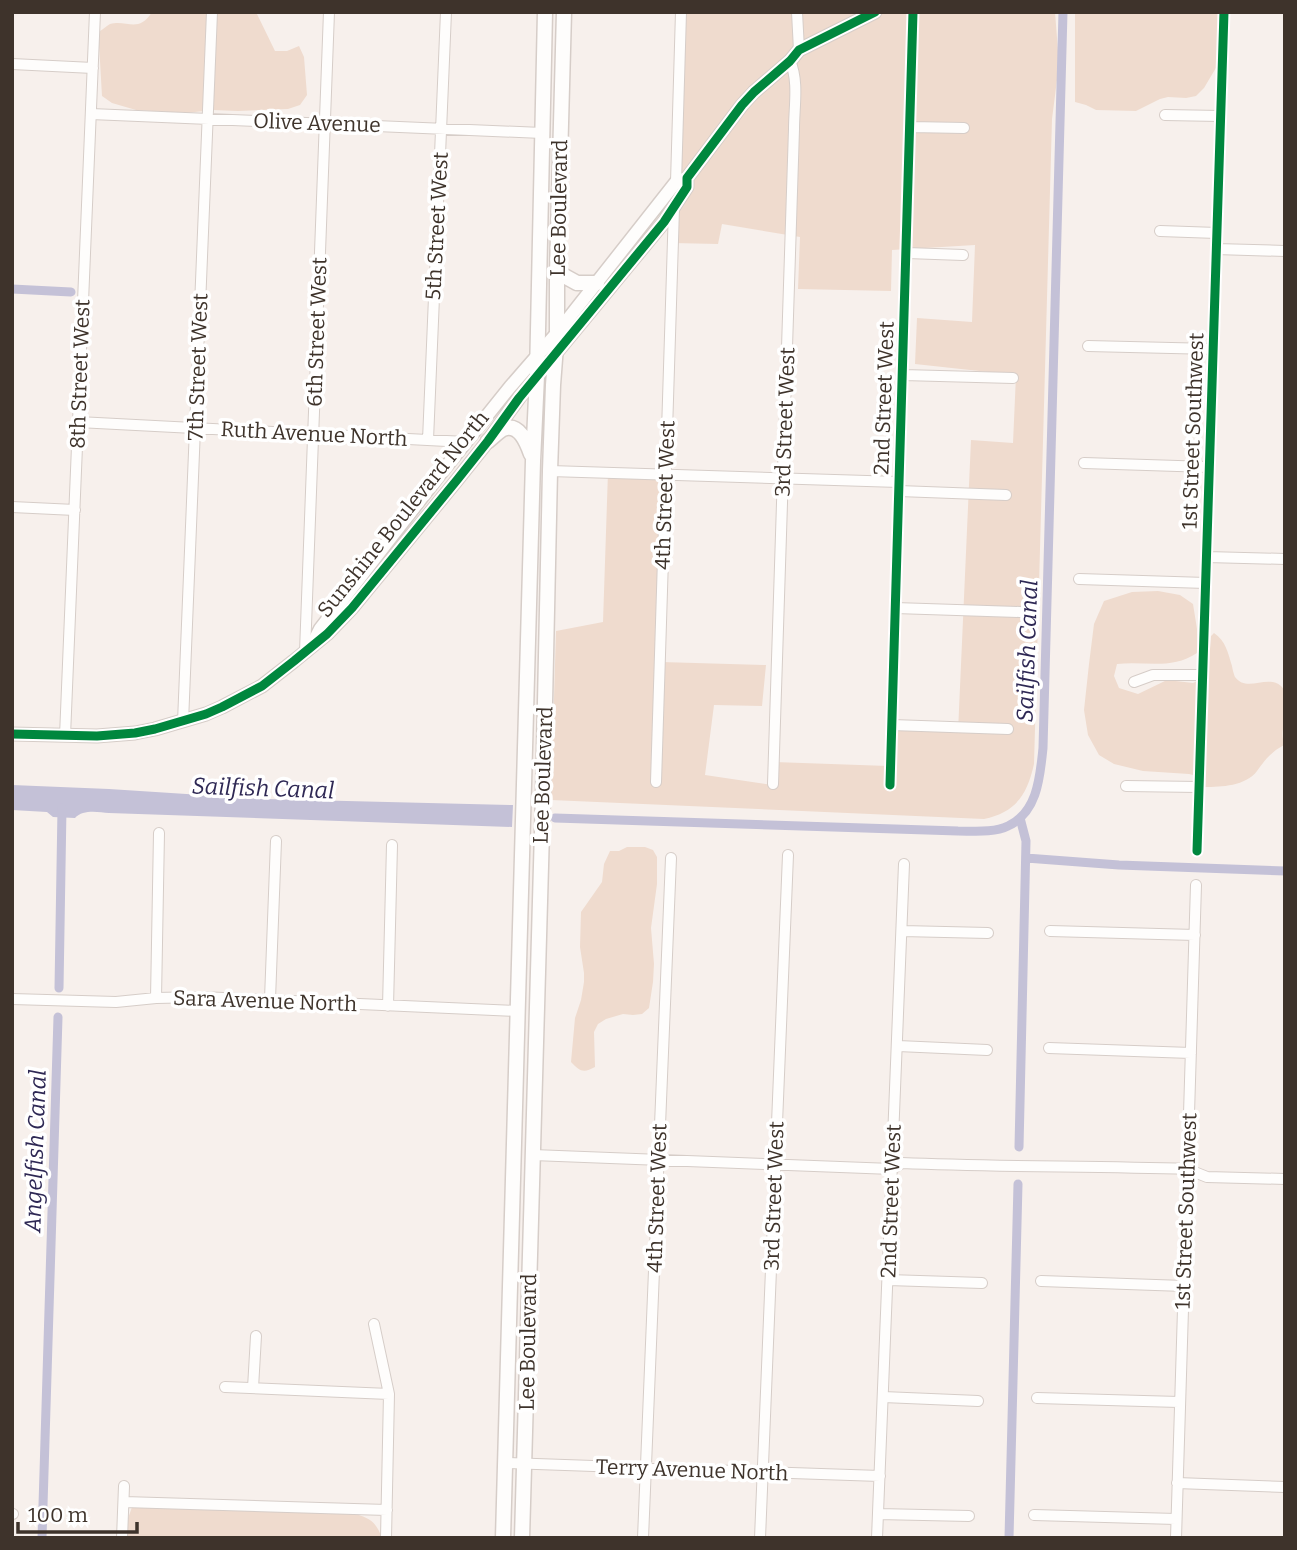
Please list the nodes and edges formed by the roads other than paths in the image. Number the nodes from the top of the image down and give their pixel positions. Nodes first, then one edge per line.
1 (95, 12) edge
2 (212, 12) edge
3 (329, 12) edge
4 (446, 12) edge
5 (545, 12) edge
6 (555, 12) edge
7 (564, 12) edge
8 (681, 12) edge
9 (797, 12) edge
10 (875, 12) edge
11 (914, 12) edge
12 (1224, 12) edge
13 (799, 50) junction
14 (790, 61) junction
15 (12, 64) edge
16 (93, 68) junction
17 (562, 83) junction
18 (91, 114) junction
19 (1165, 114) dead end
20 (1220, 116) junction
21 (208, 119) junction
22 (325, 124) junction
23 (911, 127) junction
24 (964, 128) dead end
25 (441, 129) junction
26 (542, 133) junction
27 (682, 180) junction
28 (674, 208) junction
29 (1160, 231) dead end
30 (1217, 233) junction
31 (1216, 249) junction
32 (1285, 251) edge
33 (907, 253) junction
34 (963, 255) dead end
35 (557, 272) junction
36 (597, 283) junction
37 (557, 333) junction
38 (1088, 346) dead end
39 (1213, 349) junction
40 (556, 354) junction
41 (538, 356) junction
42 (903, 375) junction
43 (537, 376) junction
44 (1013, 378) dead end
45 (78, 422) junction
46 (195, 428) junction
47 (313, 434) junction
48 (428, 440) junction
49 (488, 441) junction
50 (466, 442) junction
51 (533, 461) junction
52 (1084, 463) dead end
53 (1209, 467) junction
54 (550, 471) junction
55 (666, 474) junction
56 (783, 478) junction
57 (899, 486) junction
58 (1006, 495) dead end
59 (12, 506) edge
60 (75, 510) junction
61 (404, 545) junction
62 (384, 546) junction
63 (1207, 557) junction
64 (1285, 559) edge
65 (1079, 579) dead end
66 (1206, 583) junction
67 (352, 608) junction
68 (895, 608) junction
69 (1020, 612) dead end
70 (309, 648) junction
71 (1203, 675) junction
72 (1134, 682) dead end
73 (183, 722) junction
74 (892, 725) junction
75 (1008, 729) dead end
76 (12, 734) edge
77 (65, 736) junction
78 (656, 782) dead end
79 (773, 784) dead end
80 (890, 785) dead end
81 (1126, 786) dead end
82 (1199, 786) junction
83 (159, 833) dead end
84 (276, 841) dead end
85 (392, 845) dead end
86 (1198, 851) dead end
87 (788, 855) dead end
88 (671, 858) dead end
89 (904, 864) dead end
90 (1196, 885) dead end
91 (902, 931) junction
92 (1050, 931) dead end
93 (988, 933) dead end
94 (1195, 935) junction
95 (156, 998) junction
96 (12, 999) edge
97 (271, 999) junction
98 (388, 1006) junction
99 (517, 1010) junction
100 (898, 1046) junction
101 (1049, 1048) dead end
102 (987, 1050) dead end
103 (1191, 1052) junction
104 (533, 1156) junction
105 (659, 1160) junction
106 (775, 1165) junction
107 (892, 1169) junction
108 (1187, 1169) junction
109 (1285, 1179) edge
110 (532, 1188) junction
111 (888, 1280) junction
112 (1041, 1282) dead end
113 (982, 1283) dead end
114 (1184, 1286) junction
115 (374, 1324) dead end
116 (256, 1336) dead end
117 (225, 1387) dead end
118 (253, 1388) junction
119 (389, 1394) junction
120 (883, 1397) junction
121 (1037, 1398) dead end
122 (978, 1401) dead end
123 (1180, 1402) junction
124 (505, 1463) junction
125 (525, 1463) junction
126 (646, 1468) junction
127 (763, 1473) junction
128 (880, 1476) junction
129 (1177, 1483) junction
130 (124, 1486) dead end
131 (1285, 1487) edge
132 (124, 1502) junction
133 (387, 1510) junction
134 (878, 1514) junction
135 (1034, 1515) dead end
136 (969, 1516) dead end
137 (1176, 1519) junction
138 (122, 1538) edge
139 (386, 1538) edge
140 (503, 1538) edge
141 (522, 1538) edge
142 (643, 1538) edge
143 (760, 1538) edge
144 (877, 1538) edge
145 (1175, 1538) edge

1 - 16 street, 8th Street West
2 - 21 street, 7th Street West
3 - 22 street, 6th Street West
4 - 25 street, 5th Street West
5 - 26 main road, Lee Boulevard
6 - 17 main road
7 - 17 main road, Lee Boulevard
8 - 27 street
9 - 13 street
10 - 13 street, Sunshine Boulevard North
11 - 23 street, 2nd Street West
12 - 20 street, 1st Street Southwest
13 - 14 street, Sunshine Boulevard North
14 - 27 street, Sunshine Boulevard North
14 - 56 street, 3rd Street West
15 - 16 street
16 - 18 street, 8th Street West
17 - 35 main road, Lee Boulevard
18 - 21 street, Olive Avenue
18 - 45 street, 8th Street West
19 - 20 street
20 - 30 street, 1st Street Southwest
21 - 22 street, Olive Avenue
21 - 46 street, 7th Street West
22 - 25 street, Olive Avenue
22 - 47 street, 6th Street West
23 - 24 street
23 - 33 street, 2nd Street West
25 - 26 street, Olive Avenue
25 - 48 street, 5th Street West
26 - 41 main road, Lee Boulevard
27 - 28 street, Sunshine Boulevard North
27 - 36 street, Sunshine Boulevard North
28 - 40 street, Sunshine Boulevard North
28 - 55 street, 4th Street West
29 - 30 street
30 - 31 street, 1st Street Southwest
31 - 32 street
31 - 39 street, 1st Street Southwest
33 - 34 street
33 - 42 street, 2nd Street West
35 - 36 main road
35 - 37 main road, Lee Boulevard
36 - 37 street, Sunshine Boulevard North
37 - 40 main road, Lee Boulevard
37 - 41 street, Sunshine Boulevard North
38 - 39 street
39 - 53 street, 1st Street Southwest
40 - 43 street, Sunshine Boulevard North
40 - 54 main road, Lee Boulevard
41 - 43 main road, Lee Boulevard
41 - 50 street, Sunshine Boulevard North
42 - 44 street
42 - 57 street, 2nd Street West
43 - 49 street, Sunshine Boulevard North
43 - 51 main road, Lee Boulevard
45 - 46 street, Ruth Avenue North
45 - 60 street, 8th Street West
46 - 47 street, Ruth Avenue North
46 - 73 street, 7th Street West
47 - 48 street, Ruth Avenue North
47 - 70 street, 6th Street West
48 - 50 street, Ruth Avenue North
49 - 51 main road
49 - 61 street, Sunshine Boulevard North
50 - 62 street, Sunshine Boulevard North
51 - 99 main road, Lee Boulevard
52 - 53 street
53 - 63 street, 1st Street Southwest
54 - 55 street
54 - 104 main road, Lee Boulevard
55 - 56 street
55 - 78 street, 4th Street West
56 - 57 street
56 - 79 street, 3rd Street West
57 - 58 street
57 - 68 street, 2nd Street West
59 - 60 street
60 - 77 street, 8th Street West
61 - 62 street
61 - 67 street, Sunshine Boulevard North
62 - 67 street
62 - 70 street, Sunshine Boulevard North
63 - 64 street
63 - 66 street, 1st Street Southwest
65 - 66 street
66 - 71 street, 1st Street Southwest
67 - 70 street, Sunshine Boulevard North
68 - 69 street
68 - 74 street, 2nd Street West
70 - 73 street, Sunshine Boulevard North
71 - 72 street
71 - 82 street, 1st Street Southwest
73 - 77 street, Sunshine Boulevard North
74 - 75 street
74 - 80 street, 2nd Street West
76 - 77 street, Sunshine Boulevard North
81 - 82 street
82 - 86 street, 1st Street Southwest
83 - 95 street
84 - 97 street
85 - 98 street
87 - 106 street, 3rd Street West
88 - 105 street, 4th Street West
89 - 91 street, 2nd Street West
90 - 94 street, 1st Street Southwest
91 - 93 street
91 - 100 street, 2nd Street West
92 - 94 street
94 - 103 street, 1st Street Southwest
95 - 96 street, Sara Avenue North
95 - 97 street, Sara Avenue North
97 - 98 street, Sara Avenue North
98 - 99 street, Sara Avenue North
99 - 110 main road
99 - 124 main road, Lee Boulevard
100 - 102 street
100 - 107 street, 2nd Street West
101 - 103 street
103 - 108 street, 1st Street Southwest
104 - 105 street
104 - 110 main road, Lee Boulevard
105 - 106 street
105 - 126 street, 4th Street West
106 - 107 street
106 - 127 street, 3rd Street West
107 - 108 street
107 - 111 street, 2nd Street West
108 - 109 street
108 - 114 street, 1st Street Southwest
110 - 125 main road, Lee Boulevard
111 - 113 street
111 - 120 street, 2nd Street West
112 - 114 street
114 - 123 street, 1st Street Southwest
115 - 119 street
116 - 118 street
117 - 118 street
118 - 119 street
119 - 133 street
120 - 122 street
120 - 128 street, 2nd Street West
121 - 123 street
123 - 129 street, 1st Street Southwest
124 - 125 street, Terry Avenue North
124 - 140 main road, Lee Boulevard
125 - 126 street, Terry Avenue North
125 - 141 main road, Lee Boulevard
126 - 127 street, Terry Avenue North
126 - 142 street, 4th Street West
127 - 128 street, Terry Avenue North
127 - 143 street, 3rd Street West
128 - 134 street, 2nd Street West
129 - 131 street
129 - 137 street, 1st Street Southwest
130 - 132 street
132 - 133 street
132 - 138 street
133 - 139 street
134 - 136 street
134 - 144 street, 2nd Street West
135 - 137 street
137 - 145 street, 1st Street Southwest

